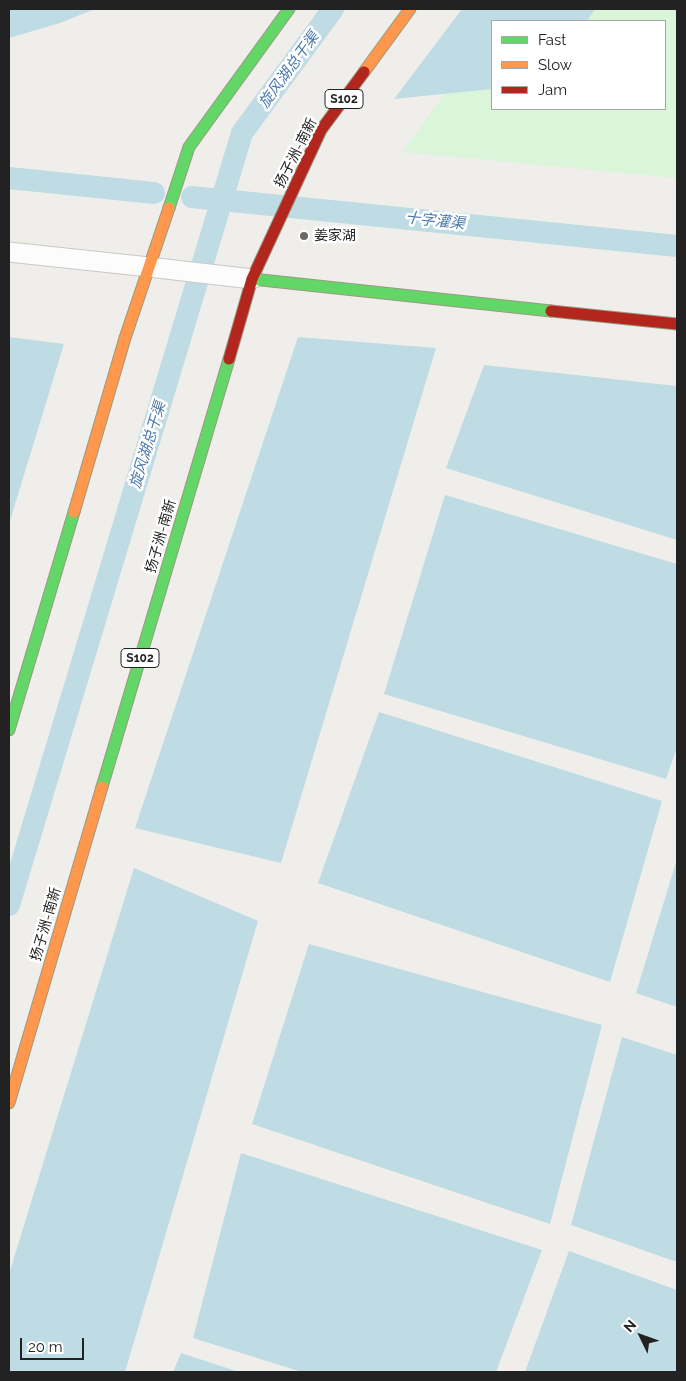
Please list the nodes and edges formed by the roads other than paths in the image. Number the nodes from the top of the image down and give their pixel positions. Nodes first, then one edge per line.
1 (289, 9) edge
2 (410, 9) edge
3 (9, 252) edge
4 (149, 267) junction
5 (252, 279) junction
6 (677, 324) edge
7 (9, 730) edge
8 (9, 1103) edge

1 - 4 street
2 - 5 street, 扬子洲-南新 / S102
3 - 4 street
4 - 5 street
4 - 7 street
5 - 6 street
5 - 8 street, 扬子洲-南新 / S102

